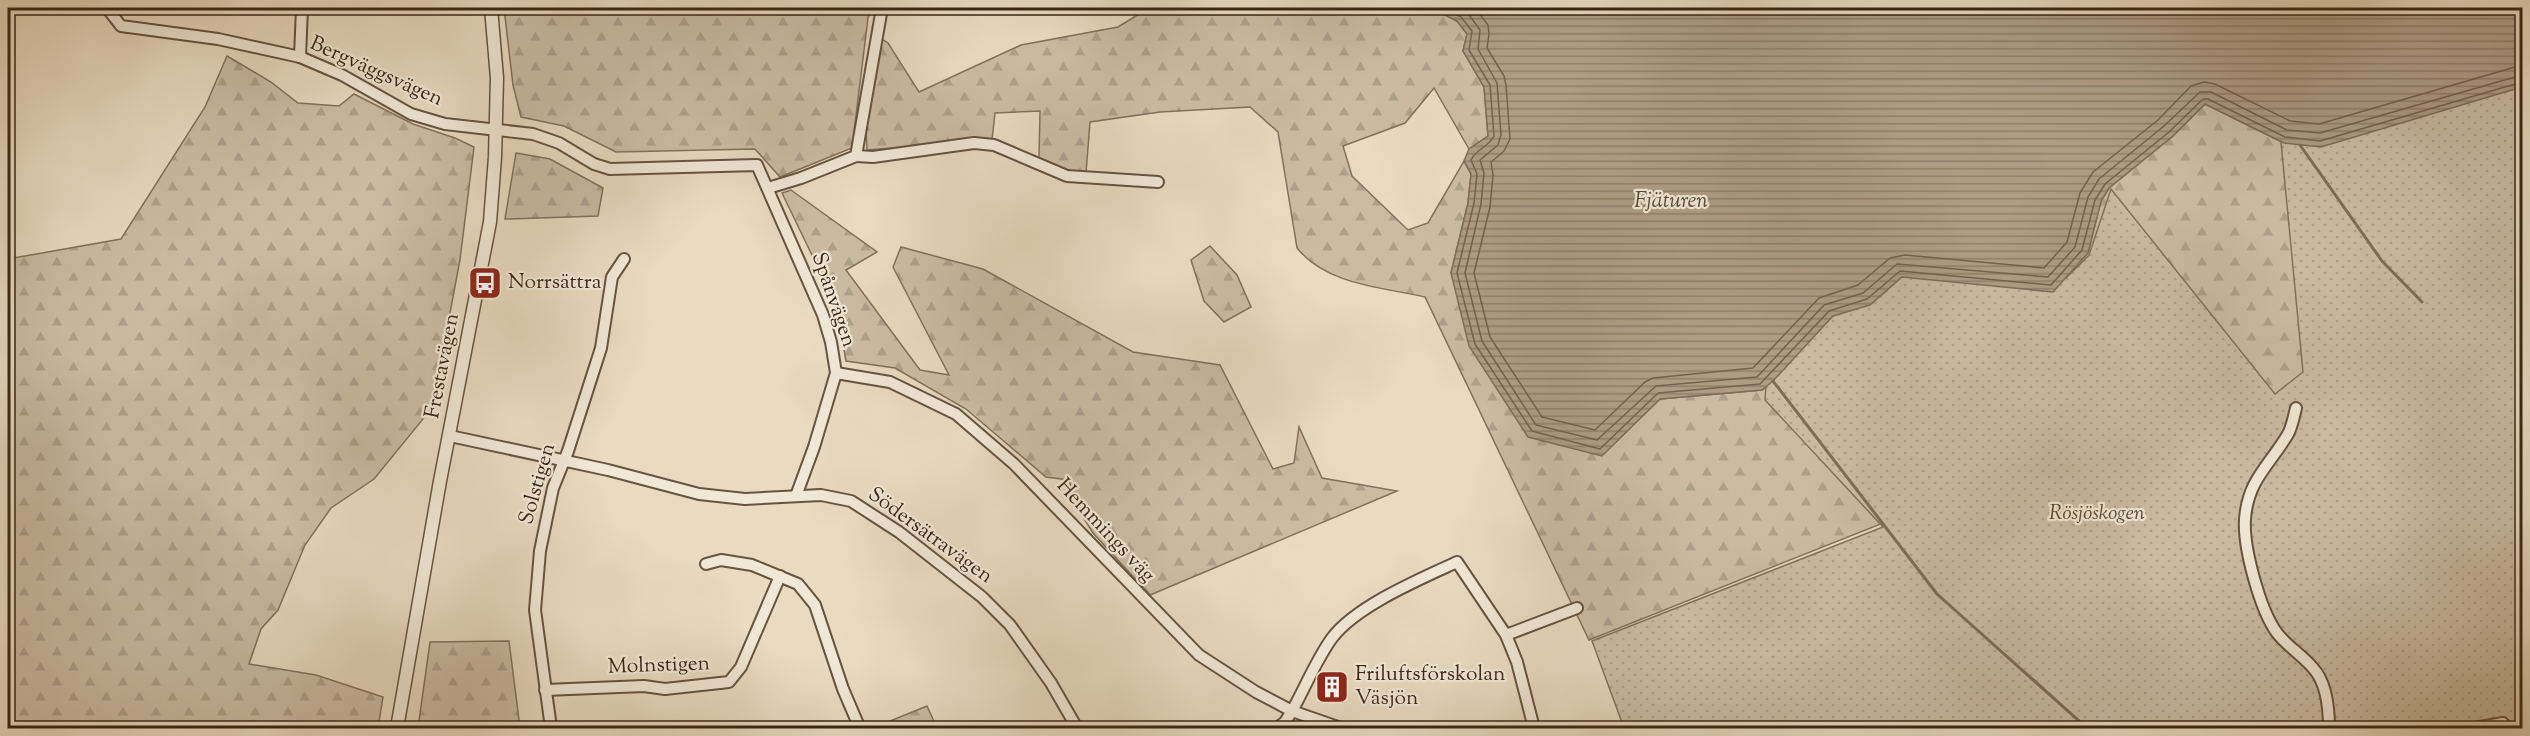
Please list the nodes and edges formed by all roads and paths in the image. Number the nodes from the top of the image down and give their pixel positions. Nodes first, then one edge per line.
1 (107, 8) edge
2 (302, 8) edge
3 (491, 8) edge
4 (882, 8) edge
5 (300, 57) junction
6 (497, 129) junction
7 (856, 156) junction
8 (1158, 182) dead end
9 (768, 188) junction
10 (624, 259) dead end
11 (836, 373) junction
12 (2296, 408) dead end
13 (450, 436) junction
14 (563, 461) junction
15 (796, 496) junction
16 (706, 564) dead end
17 (780, 576) junction
18 (1577, 608) dead end
19 (1506, 635) junction
20 (545, 690) junction
21 (1292, 711) junction
22 (2503, 723) dead end
23 (858, 724) dead end
24 (397, 729) edge
25 (551, 729) edge
26 (1077, 729) edge
27 (1277, 729) edge
28 (1341, 729) edge
29 (1534, 729) edge
30 (2329, 729) edge
31 (2474, 729) edge

1 - 5 street, Bergväggsvägen
2 - 5 street
3 - 6 street, Frestavägen
4 - 7 street
5 - 6 street, Bergväggsvägen
6 - 9 street, Bergväggsvägen
6 - 13 street, Frestavägen
7 - 8 street
7 - 9 street
9 - 11 street, Spånvägen
10 - 14 street, Solstigen
11 - 15 street, Spånvägen
11 - 21 street, Hemmings väg
12 - 30 street
13 - 14 street, Södersätravägen
13 - 24 street, Frestavägen
14 - 15 street, Södersätravägen
14 - 20 street, Solstigen
15 - 26 street, Södersätravägen
16 - 17 street
17 - 20 street, Molnstigen
17 - 23 street
18 - 19 street
19 - 21 street
19 - 29 street
20 - 25 street, Solstigen
21 - 27 street
21 - 28 street, Hemmings väg
22 - 31 street

